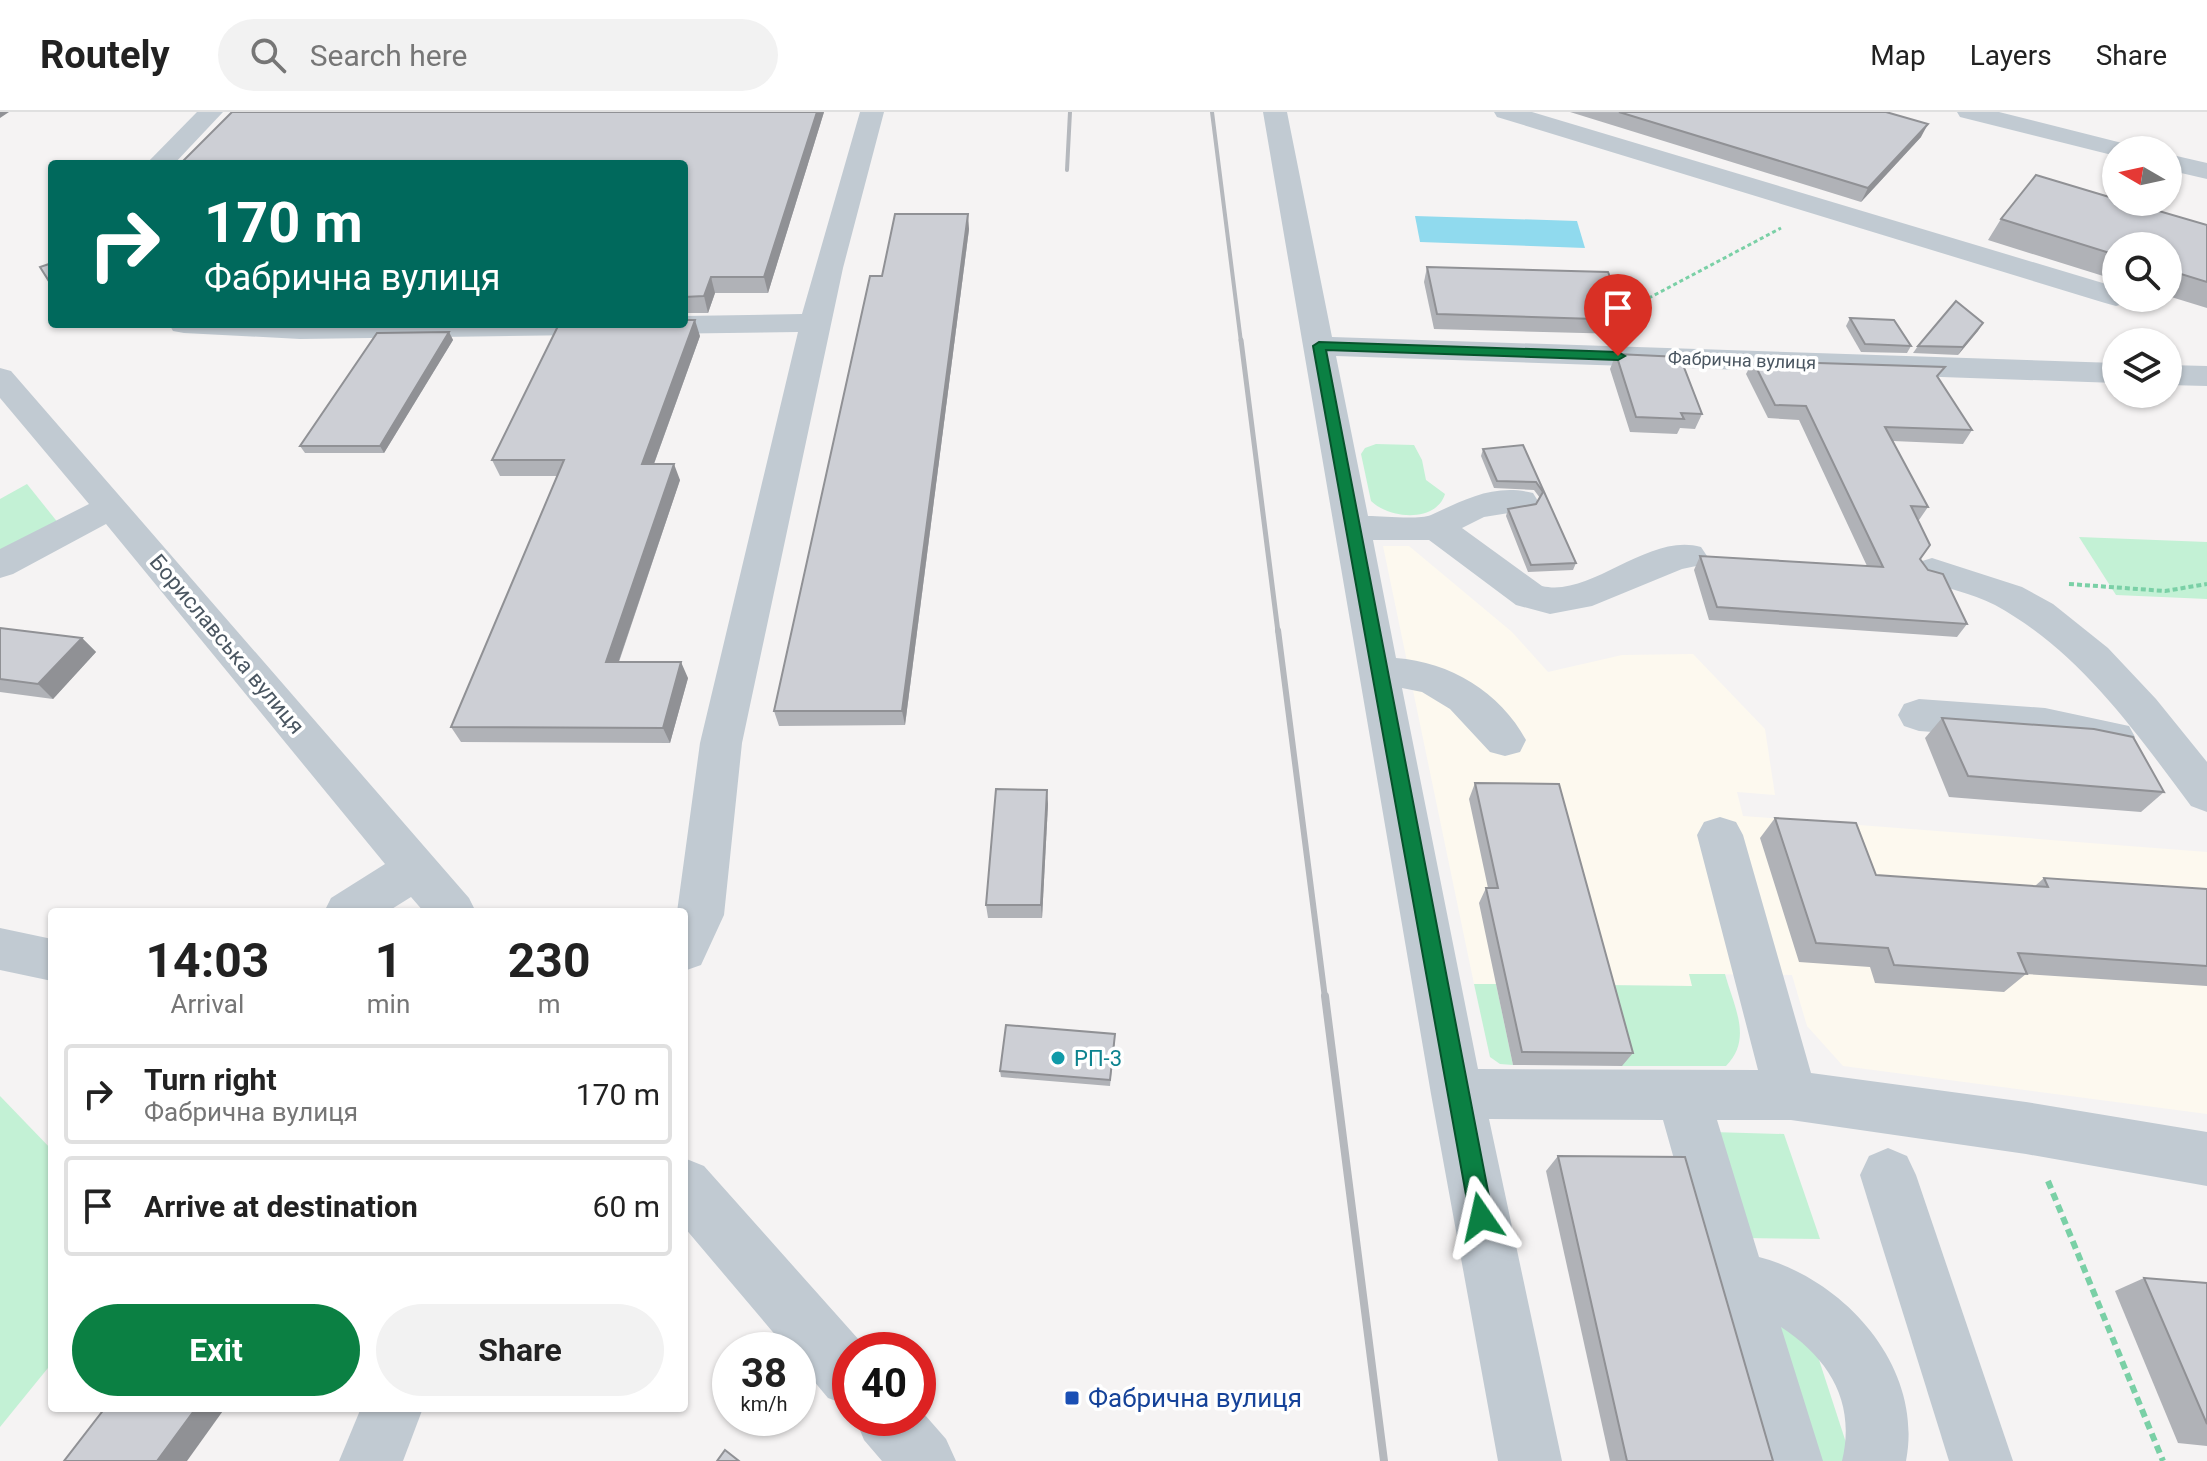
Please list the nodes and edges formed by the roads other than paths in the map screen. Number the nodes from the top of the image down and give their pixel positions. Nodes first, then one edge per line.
1 (211, 112) edge
2 (872, 112) edge
3 (1275, 112) edge
4 (1506, 112) edge
5 (1969, 112) edge
6 (2102, 145) edge
7 (163, 160) edge
8 (2182, 165) edge
9 (2207, 171) edge
10 (2102, 293) edge
11 (816, 323) junction
12 (688, 325) edge
13 (261, 328) edge
14 (447, 328) edge
15 (1319, 346) junction
16 (2102, 373) edge
17 (2182, 375) edge
18 (2207, 376) edge
19 (0, 378) edge
20 (1520, 501) dead end
21 (111, 507) junction
22 (1351, 528) junction
23 (1437, 528) junction
24 (1688, 556) dead end
25 (0, 565) edge
26 (1932, 571) edge
27 (1379, 672) junction
28 (1919, 715) dead end
29 (1505, 740) dead end
30 (2195, 772) edge
31 (1720, 835) dead end
32 (416, 869) junction
33 (354, 908) edge
34 (449, 908) edge
35 (688, 941) edge
36 (0, 949) edge
37 (48, 959) edge
38 (1457, 1094) junction
39 (1683, 1095) junction
40 (1791, 1095) junction
41 (2207, 1159) edge
42 (1888, 1175) dead end
43 (688, 1190) edge
44 (1738, 1281) junction
45 (832, 1355) edge
46 (390, 1412) edge
47 (902, 1436) edge
48 (371, 1461) edge
49 (924, 1461) edge
50 (1530, 1461) edge
51 (1791, 1461) edge
52 (1874, 1461) edge
53 (1981, 1461) edge

1 - 7 street
2 - 11 street
3 - 15 street
4 - 10 street
5 - 6 street
8 - 9 street
11 - 12 street
11 - 35 street
13 - 14 street
15 - 16 street, Фабрична вулиця
15 - 22 street
17 - 18 street
19 - 21 street, Бориславська вулиця
20 - 23 street
21 - 25 street
21 - 32 street, Бориславська вулиця
22 - 23 street
22 - 27 street
23 - 24 street
26 - 30 street
27 - 29 street
27 - 38 street
28 - 30 street
31 - 40 street
32 - 33 street
32 - 34 street, Бориславська вулиця
36 - 37 street
38 - 39 street
38 - 50 street
39 - 40 street
39 - 44 street
40 - 41 street
42 - 53 street
43 - 45 street
44 - 51 street
44 - 52 street
46 - 48 street
47 - 49 street

